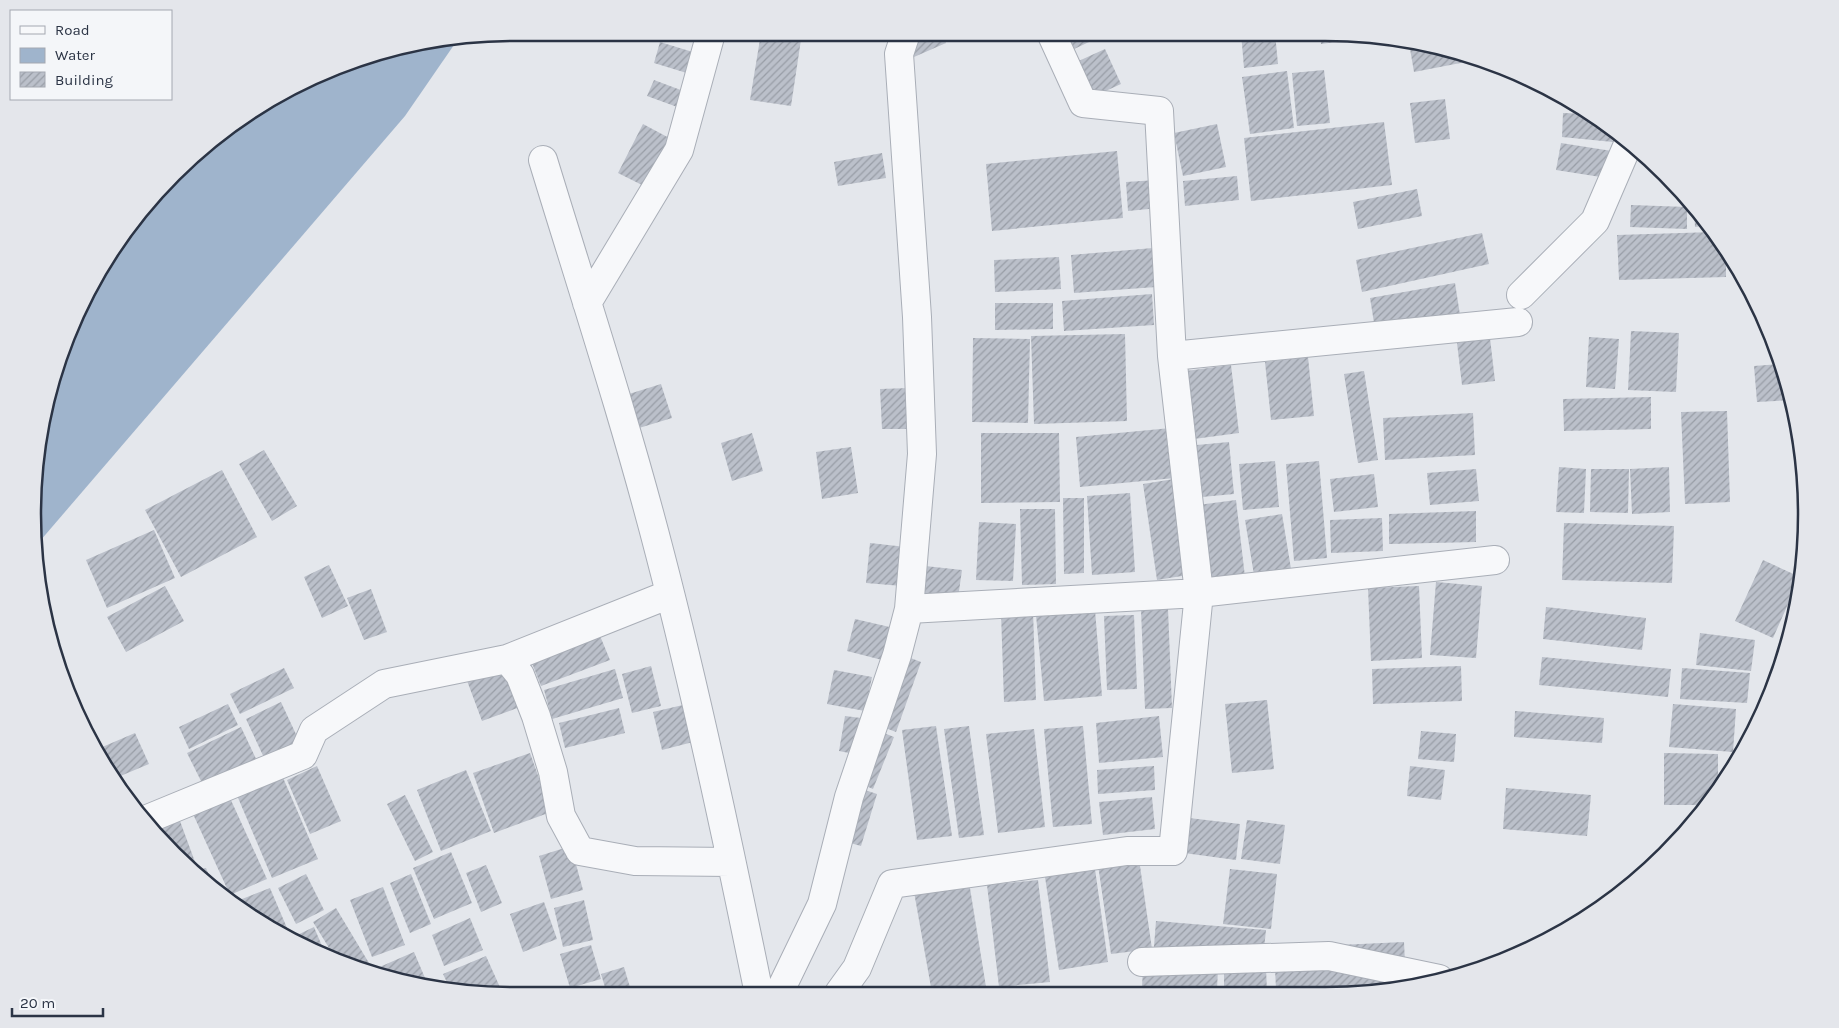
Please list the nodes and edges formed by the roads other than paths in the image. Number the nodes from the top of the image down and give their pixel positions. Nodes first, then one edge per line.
1 (709, 41) edge
2 (903, 41) edge
3 (1055, 41) edge
4 (1626, 150) edge
5 (543, 160) dead end
6 (1521, 295) dead end
7 (587, 303) junction
8 (1518, 322) dead end
9 (1172, 356) junction
10 (1495, 560) dead end
11 (1199, 593) junction
12 (670, 594) junction
13 (909, 609) junction
14 (508, 659) junction
15 (152, 817) edge
16 (731, 862) junction
17 (1142, 962) dead end
18 (1425, 976) edge
19 (758, 987) edge
20 (782, 987) edge
21 (843, 987) edge

1 - 7 street
2 - 13 street
3 - 9 street
4 - 6 street
5 - 7 street
7 - 12 street
8 - 9 street
9 - 11 street
10 - 11 street
11 - 13 street
11 - 21 street
12 - 14 street
12 - 16 street
13 - 20 street
14 - 15 street
14 - 16 street
16 - 19 street
17 - 18 street

